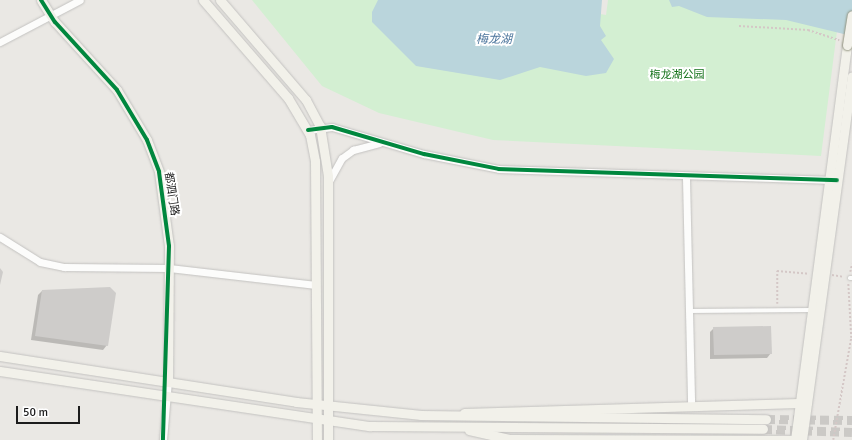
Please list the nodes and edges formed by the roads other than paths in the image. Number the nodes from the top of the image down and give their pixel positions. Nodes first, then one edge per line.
1 (42, 0) edge
2 (80, 0) edge
3 (203, 0) edge
4 (220, 0) edge
5 (852, 15) edge
6 (52, 17) junction
7 (0, 42) edge
8 (852, 76) edge
9 (320, 126) junction
10 (308, 130) junction
11 (381, 143) junction
12 (686, 178) junction
13 (832, 180) junction
14 (328, 185) junction
15 (0, 238) edge
16 (169, 268) junction
17 (316, 285) junction
18 (813, 310) junction
19 (689, 311) junction
20 (0, 356) edge
21 (0, 371) edge
22 (168, 380) junction
23 (167, 396) junction
24 (805, 403) junction
25 (317, 404) junction
26 (691, 405) junction
27 (329, 406) junction
28 (446, 416) junction
29 (318, 418) junction
30 (329, 419) junction
31 (766, 419) tunnel mouth
32 (462, 427) junction
33 (764, 429) tunnel mouth
34 (163, 440) edge
35 (317, 440) edge
36 (328, 440) edge
37 (795, 440) edge
38 (802, 440) edge

1 - 6 main road, 都泗门路
2 - 6 street
3 - 10 main road
4 - 9 main road
5 - 13 main road, bridge
6 - 7 street
6 - 16 main road, 都泗门路
8 - 13 main road
9 - 10 street
9 - 11 street
9 - 14 main road
10 - 17 main road
11 - 12 street
11 - 14 street
12 - 13 street
12 - 19 street
13 - 18 main road
13 - 24 main road
14 - 27 main road
15 - 16 street
16 - 17 street
16 - 22 main road, 都泗门路
17 - 25 main road
18 - 19 lane
18 - 24 main road
19 - 26 street
20 - 22 main road
21 - 23 main road
22 - 23 street
22 - 25 main road
23 - 29 main road
23 - 34 street
24 - 26 main road
24 - 37 main road
24 - 38 main road
25 - 27 main road
25 - 29 main road
26 - 28 main road
27 - 28 main road
27 - 30 main road
28 - 31 main road
29 - 30 main road
29 - 35 main road
30 - 32 main road
30 - 36 main road
32 - 33 main road
32 - 37 main road
37 - 38 main road

